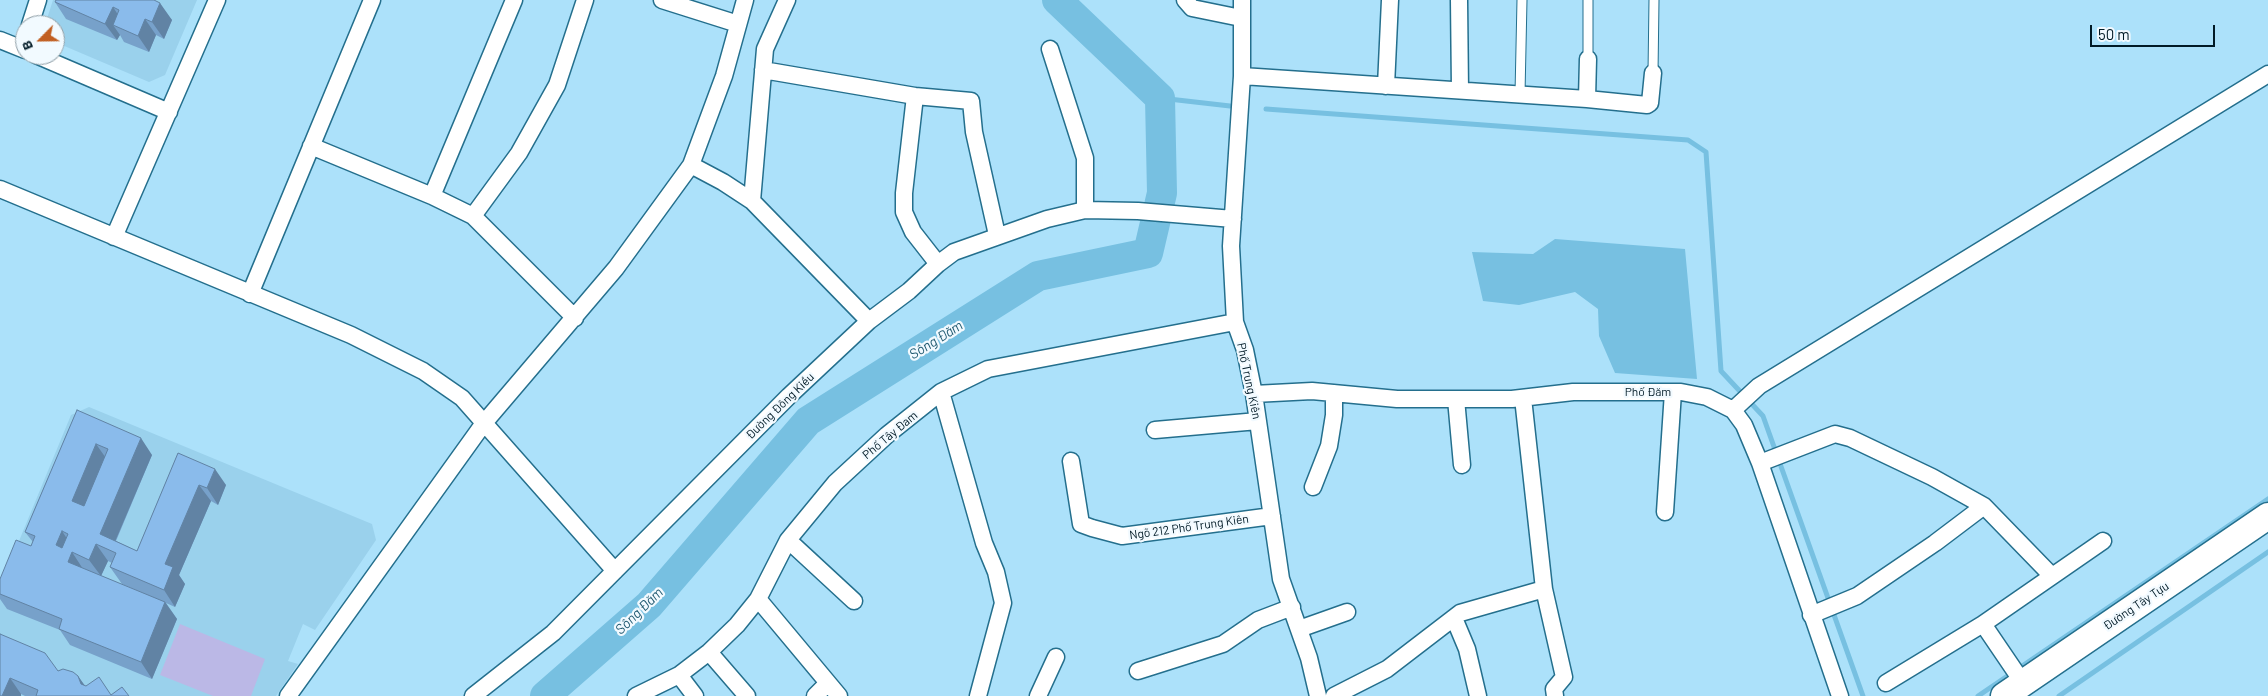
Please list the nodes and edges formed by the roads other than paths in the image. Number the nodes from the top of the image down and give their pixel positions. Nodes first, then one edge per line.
1 (38, 0) edge
2 (217, 0) edge
3 (372, 0) edge
4 (514, 0) edge
5 (585, 0) edge
6 (662, 0) edge
7 (745, 0) edge
8 (788, 0) edge
9 (1185, 0) edge
10 (1242, 0) edge
11 (1390, 0) edge
12 (1459, 0) edge
13 (1522, 0) edge
14 (1588, 0) edge
15 (1654, 0) edge
16 (33, 15) edge
17 (1242, 18) junction
18 (738, 24) junction
19 (0, 40) edge
20 (15, 45) edge
21 (1050, 49) dead end
22 (1588, 59) joint
23 (63, 65) edge
24 (763, 70) junction
25 (1653, 73) joint
26 (2268, 74) edge
27 (1242, 80) junction
28 (1386, 86) junction
29 (1460, 90) junction
30 (1520, 94) junction
31 (915, 96) junction
32 (1587, 99) junction
33 (169, 112) junction
34 (311, 146) junction
35 (691, 164) junction
36 (0, 189) edge
37 (432, 196) junction
38 (752, 201) junction
39 (1085, 210) junction
40 (473, 216) junction
41 (1233, 219) junction
42 (997, 235) junction
43 (114, 237) junction
44 (938, 264) junction
45 (250, 294) junction
46 (575, 318) junction
47 (869, 321) junction
48 (1235, 322) junction
49 (941, 392) junction
50 (1673, 392) junction
51 (1334, 393) junction
52 (1254, 394) junction
53 (1523, 398) junction
54 (1456, 399) junction
55 (1735, 407) junction
56 (1258, 422) junction
57 (484, 423) junction
58 (1155, 430) dead end
59 (1071, 461) dead end
60 (1763, 462) junction
61 (1462, 464) dead end
62 (1313, 488) dead end
63 (1984, 506) junction
64 (1665, 512) dead end
65 (1272, 516) junction
66 (2268, 516) edge
67 (788, 540) junction
68 (2103, 541) dead end
69 (615, 571) junction
70 (2052, 576) junction
71 (1544, 588) junction
72 (758, 599) junction
73 (854, 601) dead end
74 (1292, 607) junction
75 (1347, 612) dead end
76 (1814, 614) junction
77 (1454, 618) junction
78 (1983, 624) junction
79 (1299, 629) junction
80 (709, 652) junction
81 (1056, 658) dead end
82 (1138, 671) dead end
83 (679, 675) junction
84 (828, 683) junction
85 (1886, 683) dead end
86 (2014, 689) edge
87 (288, 696) edge
88 (473, 696) edge
89 (636, 696) edge
90 (695, 696) edge
91 (747, 696) edge
92 (815, 696) edge
93 (839, 696) edge
94 (978, 696) edge
95 (1038, 696) edge
96 (1318, 696) edge
97 (1334, 696) edge
98 (1478, 696) edge
99 (1555, 696) edge
100 (1840, 696) edge

1 - 16 street
2 - 33 street
3 - 34 street
4 - 37 street
5 - 40 street
6 - 18 street
7 - 18 street
8 - 24 street
9 - 17 street
10 - 17 street, Phố Trung Kiên
11 - 28 street
12 - 29 street
13 - 30 lane
14 - 22 lane
15 - 25 lane
17 - 27 street, Phố Trung Kiên
18 - 35 street
19 - 20 street
21 - 39 street
22 - 32 street
23 - 33 street
24 - 31 street
24 - 38 street
25 - 32 street
26 - 55 street
27 - 28 street
27 - 41 street, Phố Trung Kiên
28 - 29 street
29 - 30 street
30 - 32 street
31 - 42 street
31 - 44 street
33 - 43 street
34 - 37 street
34 - 45 street
35 - 38 street
35 - 46 street
36 - 43 street
37 - 40 street
38 - 47 street
39 - 41 street, Đường Đông Kiều
39 - 42 street, Đường Đông Kiều
40 - 46 street
41 - 48 street, Phố Trung Kiên
42 - 44 street, Đường Đông Kiều
43 - 45 street
44 - 47 street, Đường Đông Kiều
45 - 57 street
46 - 57 street
47 - 69 street, Đường Đông Kiều
48 - 49 street, Phố Tây Đam
48 - 52 street, Phố Trung Kiên
49 - 67 street, Phố Tây Đam
49 - 94 street
50 - 53 street, Phố Đăm
50 - 55 street, Phố Đăm
50 - 64 street
51 - 52 street, Phố Đăm
51 - 54 street, Phố Đăm
51 - 62 street
52 - 56 street, Phố Trung Kiên
53 - 54 street, Phố Đăm
53 - 71 street
54 - 61 street
55 - 60 street
56 - 58 street
56 - 65 street, Phố Trung Kiên
57 - 69 street
57 - 87 street
59 - 65 street, Ngõ 212 Phố Trung Kiên
60 - 63 street
60 - 76 street
63 - 70 street
63 - 76 street
65 - 74 street, Phố Trung Kiên
66 - 86 main road, Đường Tây Tựu
67 - 72 street, Phố Tây Đam
67 - 73 street
68 - 70 street
69 - 88 street, Đường Đông Kiều
70 - 78 street
71 - 77 street
71 - 99 street
72 - 80 street, Phố Tây Đam
72 - 84 street
74 - 79 street, Phố Trung Kiên
74 - 82 street
75 - 79 street
76 - 100 street
77 - 97 street
77 - 98 street
78 - 85 street
78 - 86 street
79 - 96 street, Phố Trung Kiên
80 - 83 street, Phố Tây Đam
80 - 91 street
81 - 95 street
83 - 89 street, Phố Tây Đam
83 - 90 street
84 - 92 street
84 - 93 street

